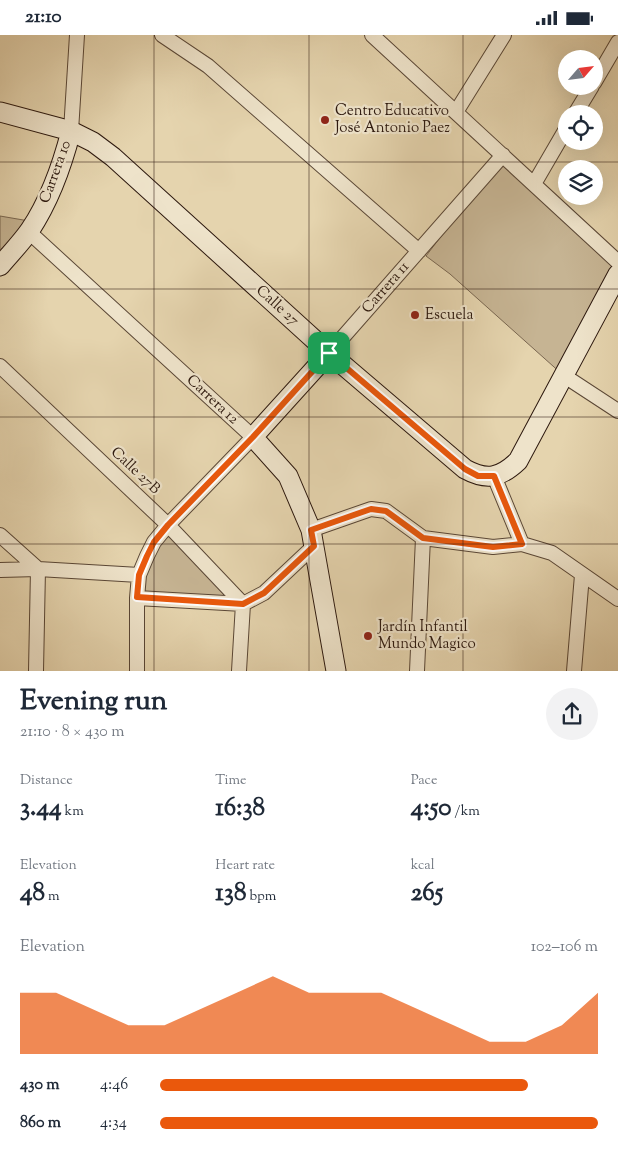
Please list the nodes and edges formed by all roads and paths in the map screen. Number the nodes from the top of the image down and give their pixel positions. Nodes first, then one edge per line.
1 (77, 35) edge
2 (162, 35) edge
3 (504, 35) edge
4 (374, 36) edge
5 (618, 42) edge
6 (603, 68) edge
7 (0, 112) edge
8 (456, 112) junction
9 (71, 131) junction
10 (558, 143) edge
11 (503, 155) junction
12 (534, 184) junction
13 (29, 232) junction
14 (419, 251) junction
15 (618, 263) edge
16 (0, 265) edge
17 (618, 274) edge
18 (329, 353) junction
19 (0, 366) edge
20 (563, 375) junction
21 (618, 411) edge
22 (253, 437) junction
23 (494, 476) junction
24 (168, 525) junction
25 (0, 535) edge
26 (312, 538) junction
27 (423, 538) junction
28 (522, 544) junction
29 (38, 569) junction
30 (0, 570) edge
31 (139, 575) junction
32 (582, 575) junction
33 (137, 597) junction
34 (618, 599) edge
35 (243, 604) junction
36 (36, 671) edge
37 (137, 671) edge
38 (239, 671) edge
39 (336, 671) edge
40 (418, 671) edge
41 (574, 671) edge

1 - 9 street, Carrera 10
2 - 14 street
3 - 8 street
4 - 8 street
5 - 6 street
7 - 9 street, Calle 27
8 - 11 street
9 - 13 street, Carrera 10
9 - 18 street, Calle 27
10 - 12 street
11 - 12 street
11 - 14 street, Carrera 11
12 - 15 street
13 - 16 street, Carrera 10
13 - 22 street, Carrera 12
14 - 18 street, Carrera 11
17 - 20 street
18 - 22 street, Carrera 11
18 - 23 street, Calle 27
19 - 24 street, Calle 27B
20 - 21 street
20 - 23 street
22 - 24 street, Carrera 11
22 - 26 street, Carrera 12
23 - 28 street
24 - 31 street, Carrera 11
24 - 35 street, Calle 27B
25 - 29 street
26 - 27 street
26 - 35 street
26 - 39 street, Carrera 12
27 - 28 street
27 - 40 street
28 - 32 street
29 - 30 street
29 - 31 street
29 - 36 street
31 - 33 street, Carrera 11
32 - 34 street
32 - 41 street
33 - 35 street
33 - 37 street, Carrera 11
35 - 38 street

